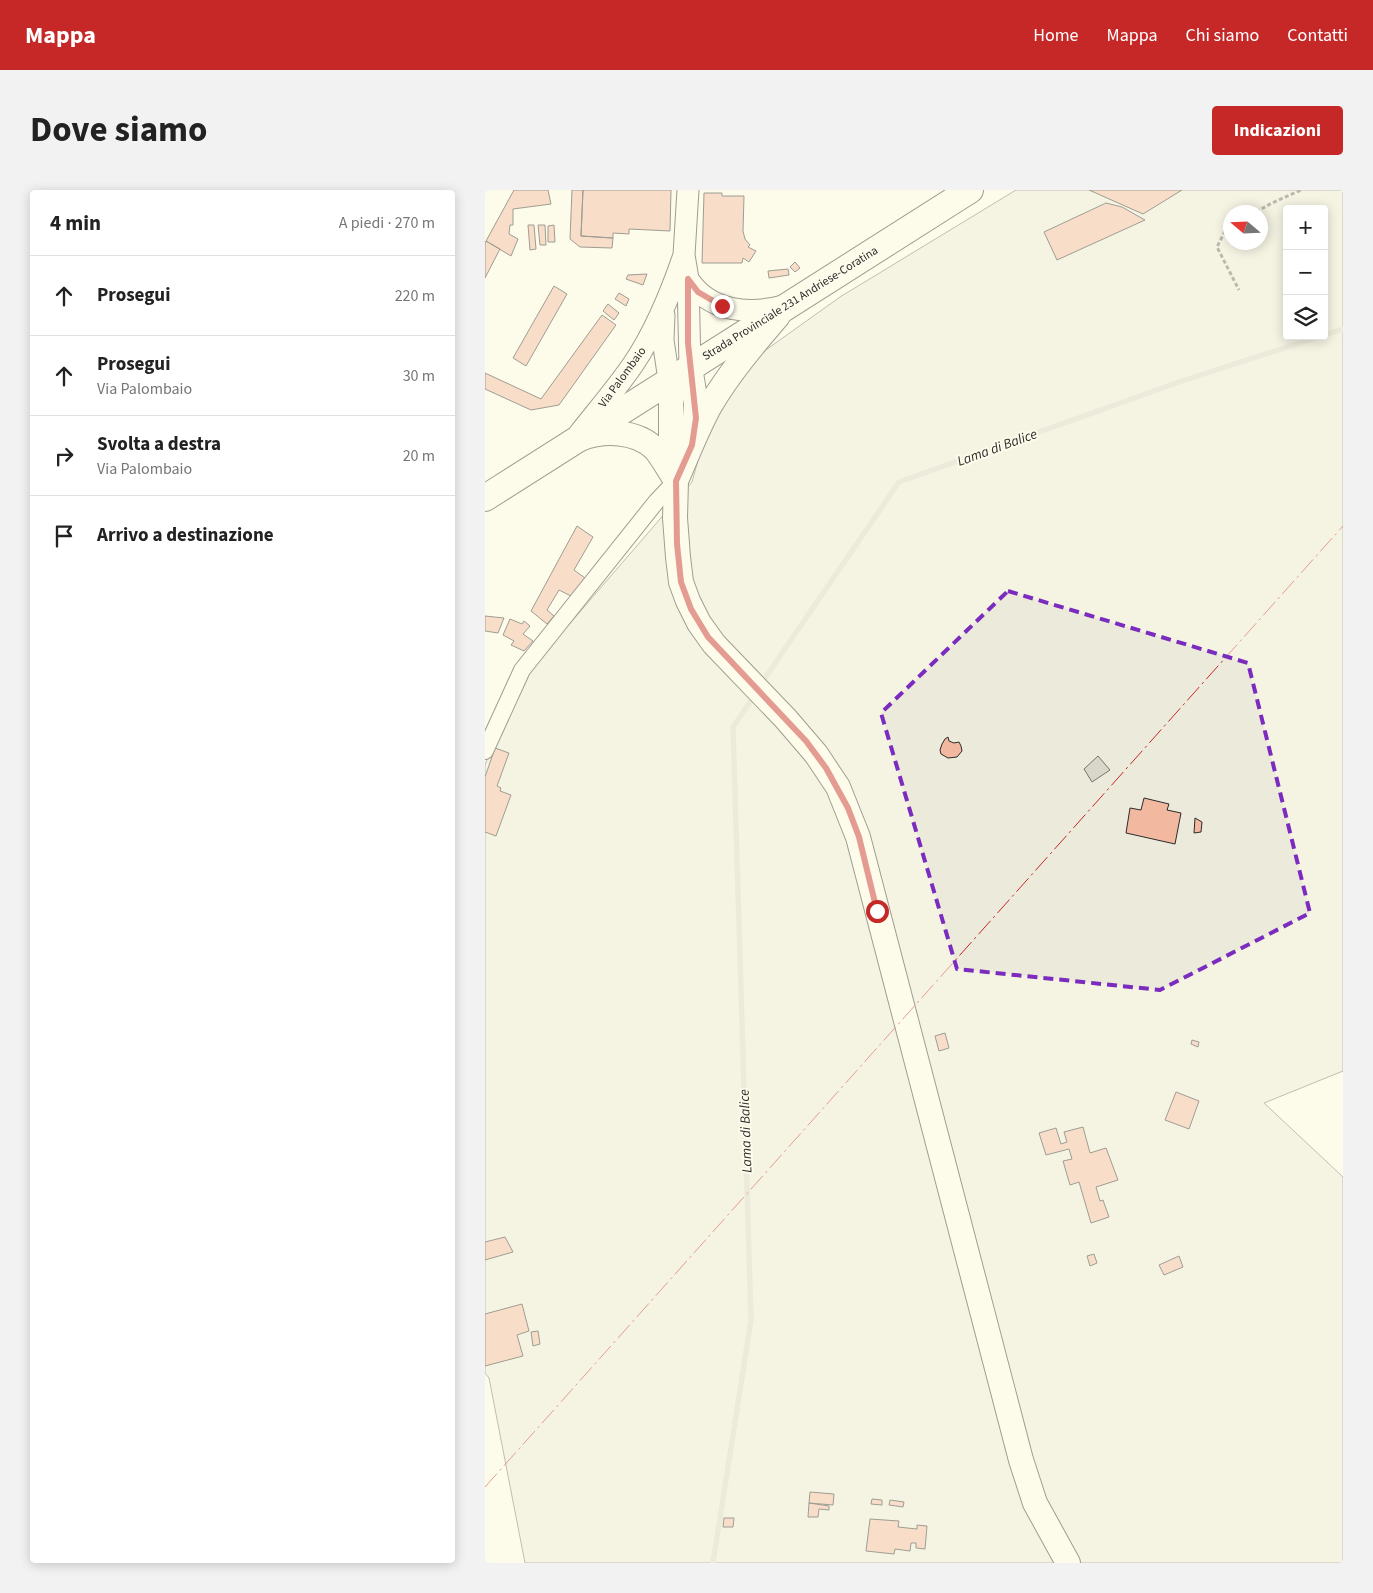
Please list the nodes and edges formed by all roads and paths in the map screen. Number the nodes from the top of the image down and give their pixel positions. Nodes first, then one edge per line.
1 (688, 190) edge
2 (970, 190) edge
3 (1301, 190) edge
4 (1268, 205) edge
5 (1223, 235) edge
6 (685, 255) junction
7 (688, 279) junction
8 (1239, 290) dead end
9 (789, 305) junction
10 (665, 307) junction
11 (679, 374) junction
12 (572, 442) junction
13 (692, 445) junction
14 (676, 481) junction
15 (485, 498) edge
16 (485, 752) edge
17 (1067, 1563) edge

1 - 6 street, Via Palombaio
2 - 9 main road, Strada Provinciale 231 Andriese-Coratina
3 - 4 path
5 - 8 path
6 - 7 street, Via Palombaio
6 - 10 street, Via Palombaio
7 - 9 street
7 - 11 street, Via Palombaio
9 - 11 main road, Strada Provinciale 231 Andriese-Coratina
9 - 13 main road
10 - 11 street, Via Palombaio
10 - 12 street, Via Palombaio
11 - 12 main road, Strada Provinciale 231 Andriese-Coratina
11 - 13 main road
11 - 14 main road
12 - 14 main road
12 - 15 main road, Strada Provinciale 231 Andriese-Coratina
13 - 14 main road
14 - 16 street
14 - 17 main road

